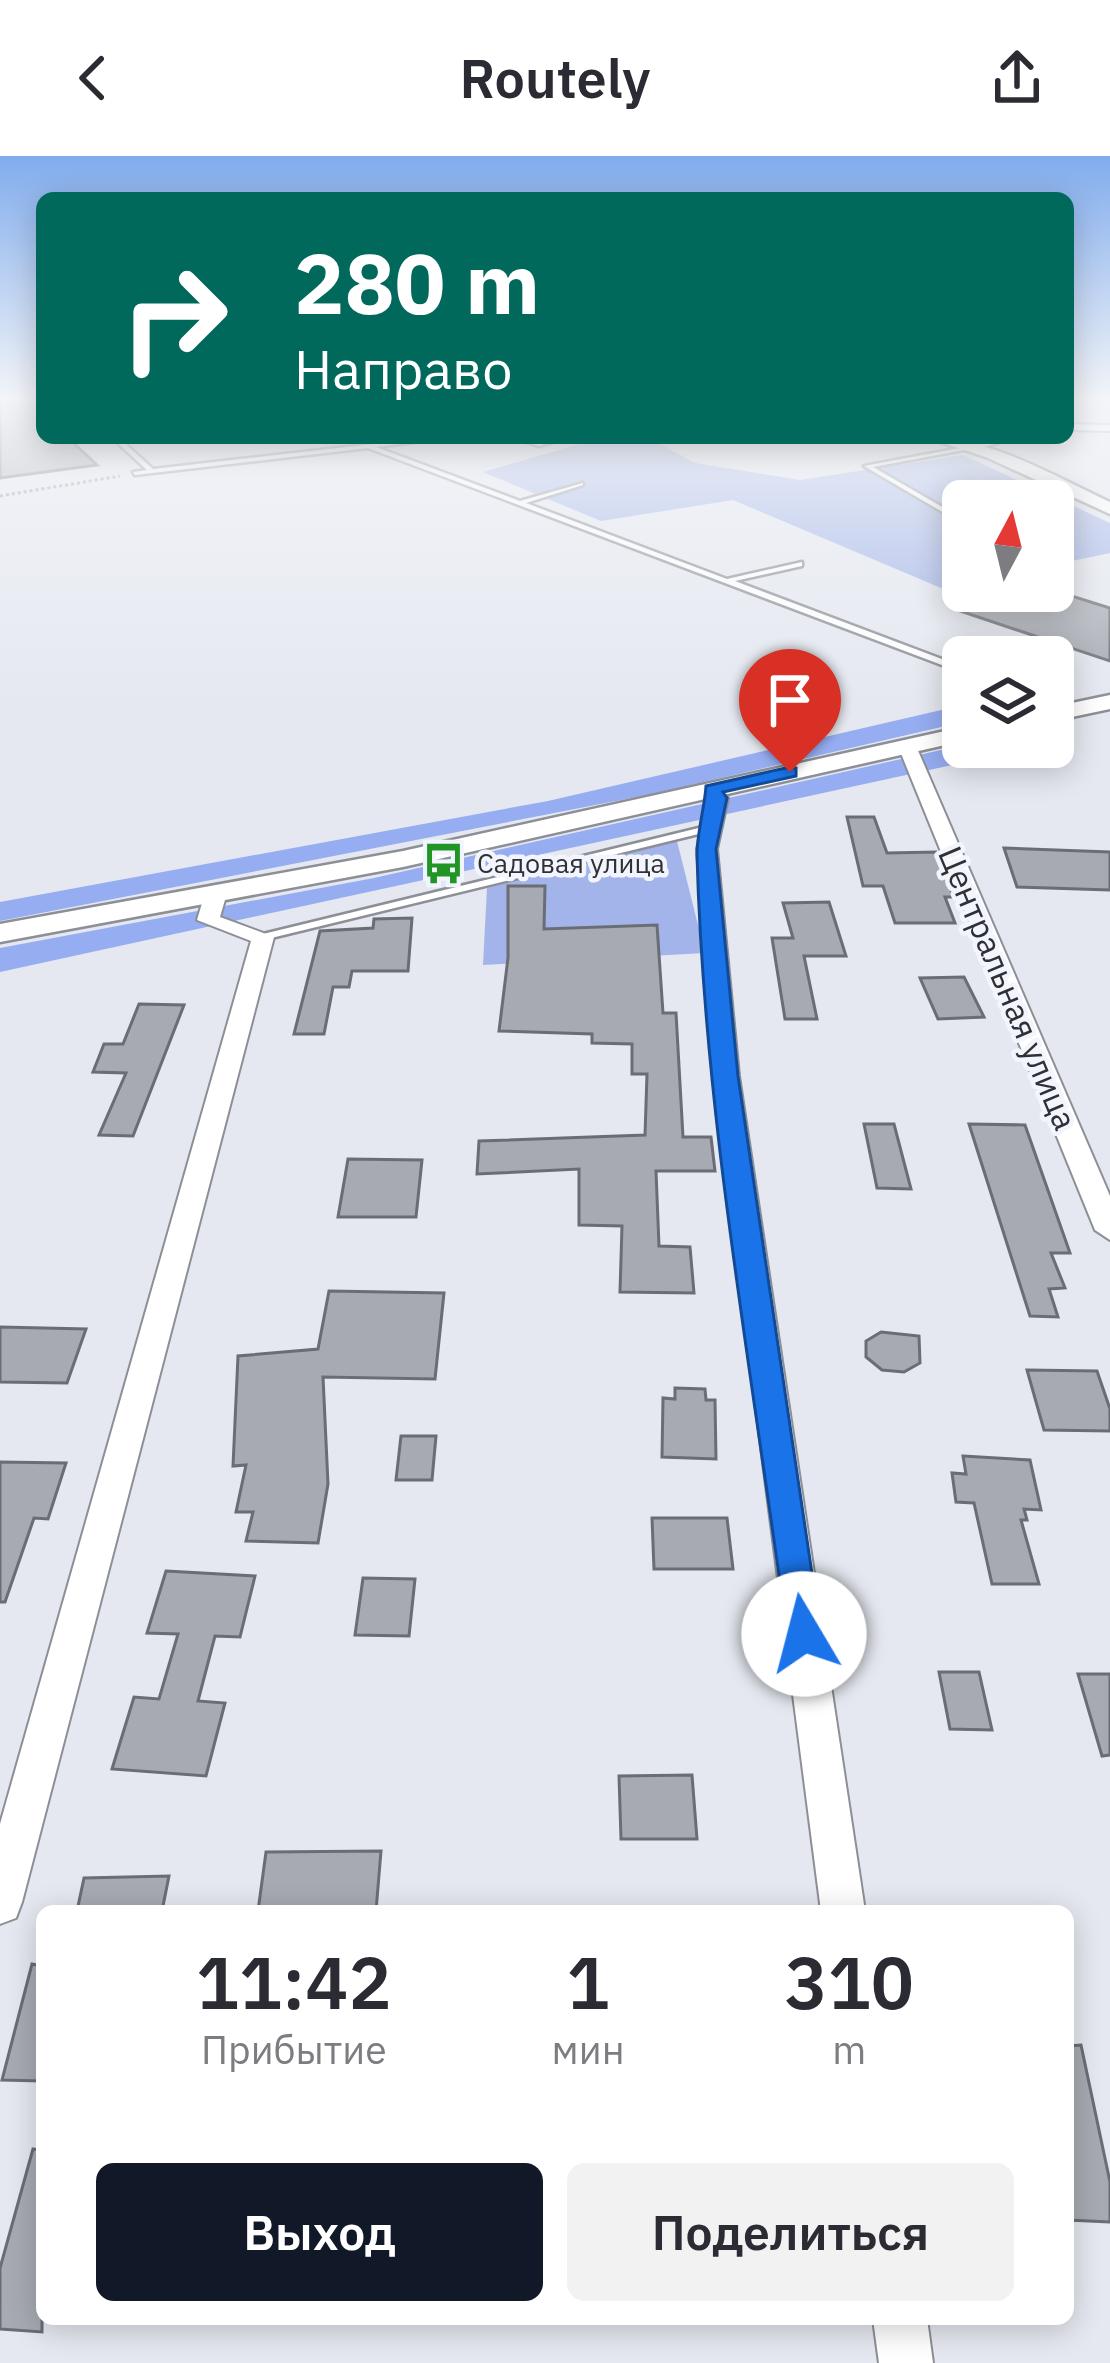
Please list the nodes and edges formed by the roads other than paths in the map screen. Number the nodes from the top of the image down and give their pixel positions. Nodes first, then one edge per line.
1 (513, 500) edge
2 (530, 500) edge
3 (520, 503) junction
4 (799, 564) dead end
5 (727, 581) junction
6 (942, 662) edge
7 (1110, 702) edge
8 (1074, 710) edge
9 (942, 738) edge
10 (907, 746) junction
11 (712, 789) junction
12 (711, 828) junction
13 (216, 893) junction
14 (0, 933) edge
15 (263, 937) junction
16 (1110, 1230) edge
17 (0, 1902) edge
18 (842, 1905) edge
19 (901, 2325) edge
20 (906, 2363) edge

1 - 3 lane
2 - 3 lane
3 - 5 lane
4 - 5 lane
5 - 6 lane
7 - 8 street
9 - 10 street
10 - 11 street
10 - 16 street, Центральная улица
11 - 12 street
11 - 13 street
12 - 15 lane
12 - 18 street
13 - 14 street
13 - 15 street
15 - 17 street
19 - 20 street

